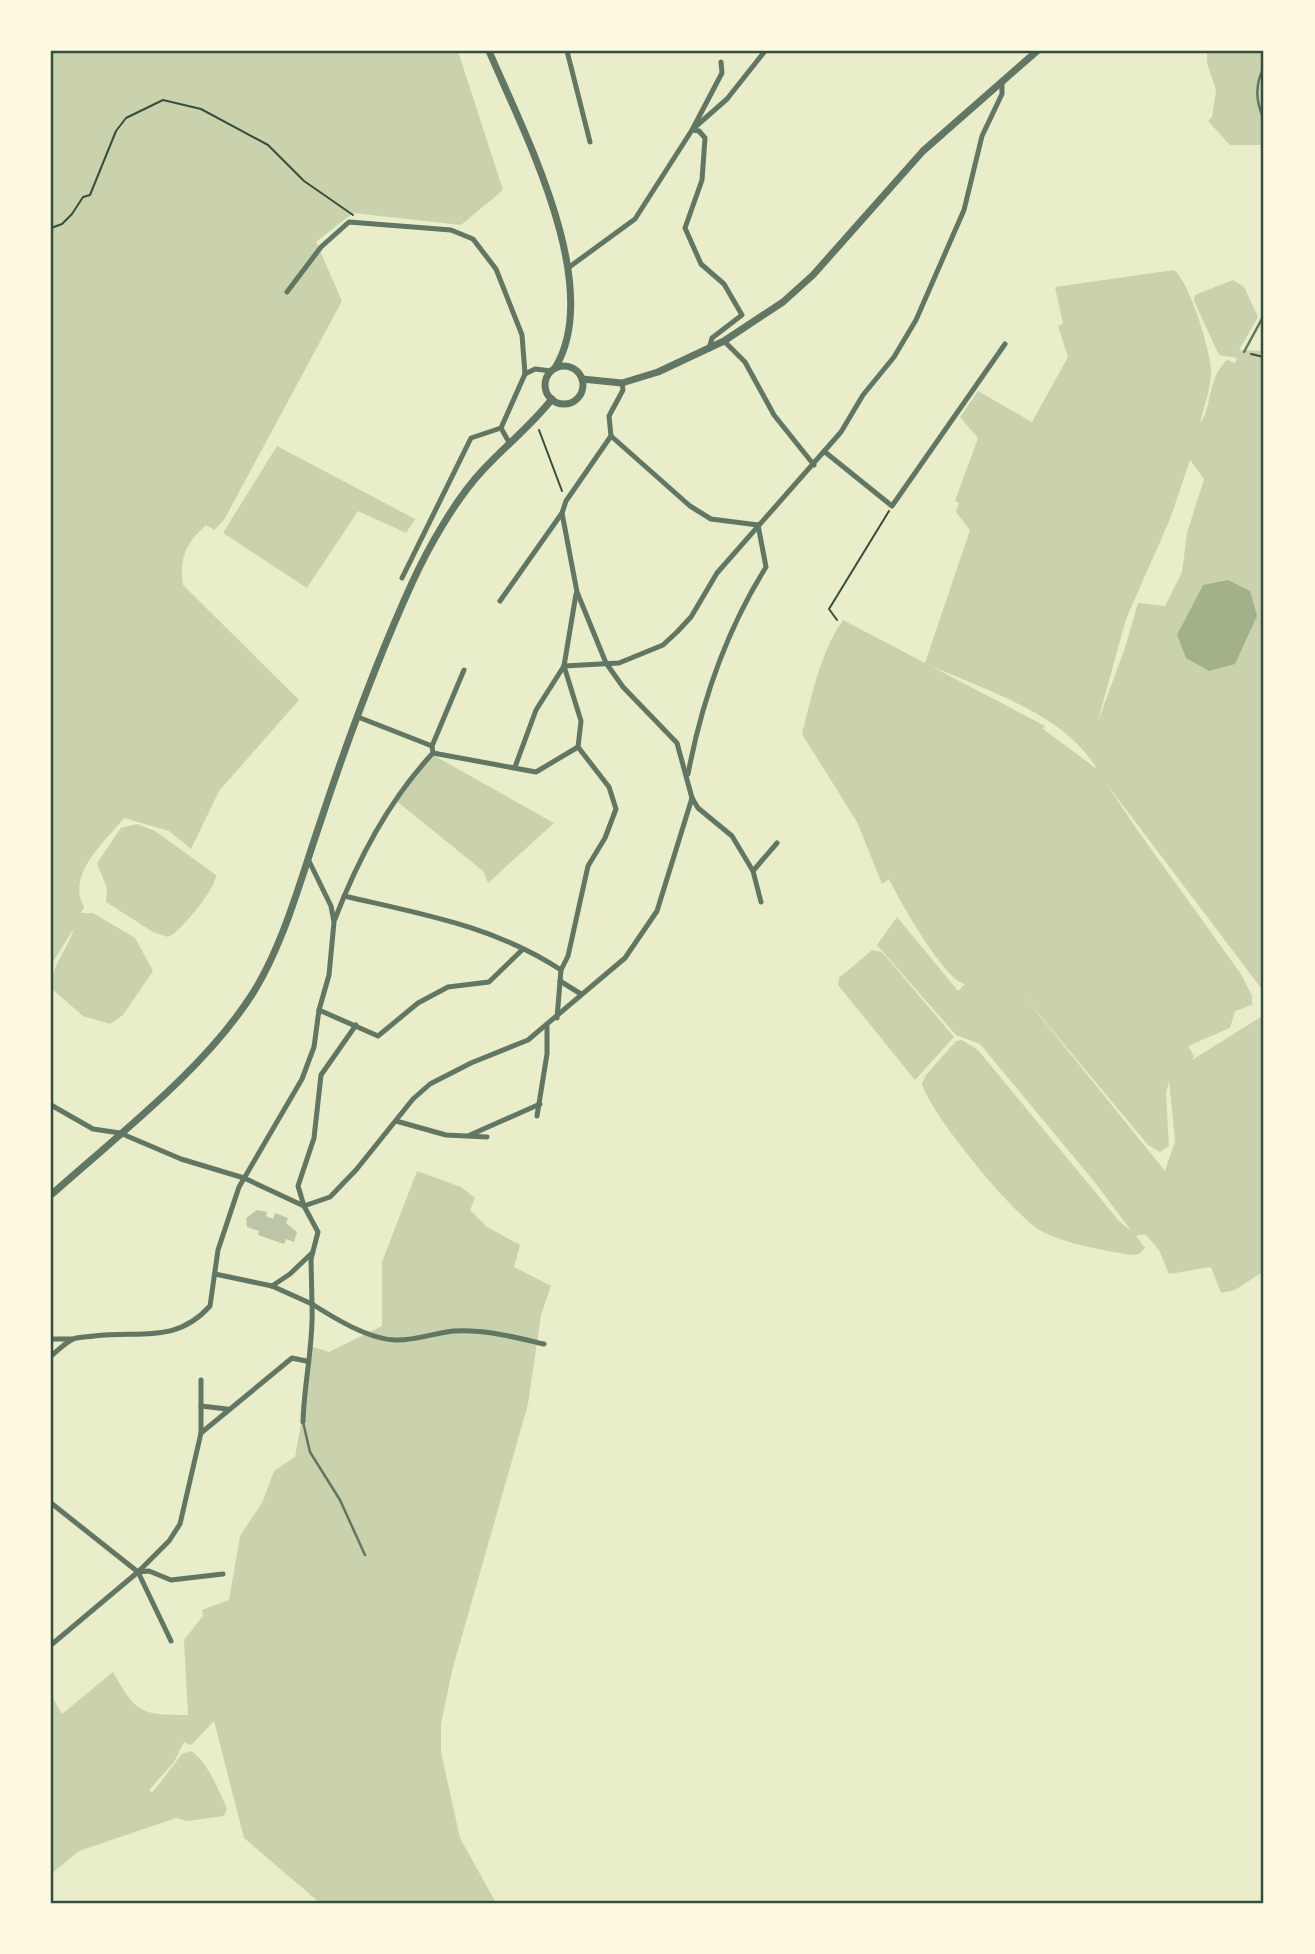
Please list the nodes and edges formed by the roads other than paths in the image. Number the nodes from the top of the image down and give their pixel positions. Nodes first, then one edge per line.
1 (489, 51) edge
2 (567, 51) edge
3 (765, 51) edge
4 (1037, 51) edge
5 (721, 62) dead end
6 (1264, 66) edge
7 (1004, 80) junction
8 (1264, 119) edge
9 (692, 130) junction
10 (590, 142) dead end
11 (568, 268) junction
12 (287, 292) dead end
13 (1264, 315) edge
14 (723, 341) junction
15 (1006, 344) dead end
16 (709, 349) junction
17 (566, 351) junction
18 (1244, 352) dead end
19 (571, 368) junction
20 (553, 370) junction
21 (525, 374) junction
22 (582, 379) junction
23 (596, 382) junction
24 (622, 383) junction
25 (582, 391) junction
26 (552, 399) junction
27 (501, 428) junction
28 (611, 436) junction
29 (510, 445) junction
30 (825, 452) junction
31 (814, 465) junction
32 (562, 513) junction
33 (758, 525) junction
34 (402, 578) dead end
35 (576, 592) junction
36 (500, 601) dead end
37 (606, 663) junction
38 (564, 666) junction
39 (464, 670) dead end
40 (358, 717) junction
41 (677, 743) junction
42 (694, 743) junction
43 (578, 747) junction
44 (432, 750) junction
45 (515, 767) junction
46 (688, 776) junction
47 (692, 798) junction
48 (777, 843) dead end
49 (308, 859) junction
50 (753, 871) junction
51 (344, 896) junction
52 (761, 902) dead end
53 (334, 922) junction
54 (522, 950) junction
55 (561, 970) junction
56 (560, 981) junction
57 (581, 994) junction
58 (319, 1010) junction
59 (557, 1018) junction
60 (356, 1025) junction
61 (547, 1027) junction
62 (302, 1079) junction
63 (319, 1085) junction
64 (540, 1104) junction
65 (51, 1105) edge
66 (537, 1116) dead end
67 (396, 1121) junction
68 (120, 1133) junction
69 (466, 1137) junction
70 (487, 1138) dead end
71 (244, 1178) junction
72 (51, 1195) edge
73 (304, 1206) junction
74 (313, 1252) junction
75 (215, 1274) junction
76 (272, 1286) junction
77 (312, 1304) junction
78 (51, 1339) edge
79 (72, 1339) junction
80 (544, 1344) dead end
81 (51, 1356) edge
82 (306, 1361) junction
83 (201, 1380) dead end
84 (201, 1406) junction
85 (227, 1409) junction
86 (303, 1422) joint
87 (201, 1433) junction
88 (51, 1503) edge
89 (365, 1555) dead end
90 (138, 1572) junction
91 (223, 1574) dead end
92 (171, 1641) dead end
93 (51, 1645) edge

1 - 11 street
2 - 10 street
3 - 9 street
4 - 7 street
5 - 9 street
6 - 8 lane
7 - 14 street
7 - 30 street
9 - 11 street
9 - 16 street
11 - 17 street
12 - 21 street
13 - 18 lane
14 - 16 street
14 - 31 street
15 - 30 street
16 - 24 street
17 - 19 street
17 - 20 street
19 - 20 street
19 - 22 street
20 - 21 street
20 - 26 street
21 - 27 street
22 - 23 street
22 - 25 street
23 - 24 street
23 - 25 street
24 - 28 street
25 - 26 street
26 - 29 street
27 - 29 street
27 - 34 street
28 - 32 street
28 - 33 street
29 - 40 street
30 - 31 street
31 - 33 street
32 - 35 street
32 - 36 street
33 - 37 street
33 - 42 street
35 - 37 street
35 - 38 street
37 - 38 street
37 - 41 street
38 - 43 street
38 - 45 street
39 - 44 street
40 - 44 street
40 - 49 street
41 - 42 street
41 - 46 street
42 - 46 street
43 - 45 street
43 - 55 street
44 - 45 street
44 - 51 street
46 - 47 street
47 - 50 street
47 - 57 street
48 - 50 street
49 - 53 street
49 - 68 street
50 - 52 street
51 - 53 street
51 - 54 street
53 - 58 street
54 - 55 street
54 - 60 street
55 - 56 street
56 - 57 street
56 - 59 street
57 - 59 street
58 - 60 street
58 - 62 street
59 - 61 street
60 - 63 street
61 - 64 street
61 - 67 street
62 - 63 street
62 - 71 street
63 - 73 street
64 - 66 street
64 - 69 street
65 - 68 street
67 - 69 street
67 - 73 street
68 - 71 street
68 - 72 street
69 - 70 street
71 - 73 street
71 - 75 street
73 - 74 street
74 - 76 street
74 - 77 street
75 - 76 street
75 - 79 street
76 - 77 street
77 - 80 street
77 - 82 street
78 - 79 street
79 - 81 street
82 - 85 street
82 - 86 street
83 - 84 street
84 - 85 street
84 - 87 street
85 - 87 street
86 - 89 lane
87 - 90 street
88 - 90 street
90 - 91 street
90 - 92 street
90 - 93 street

